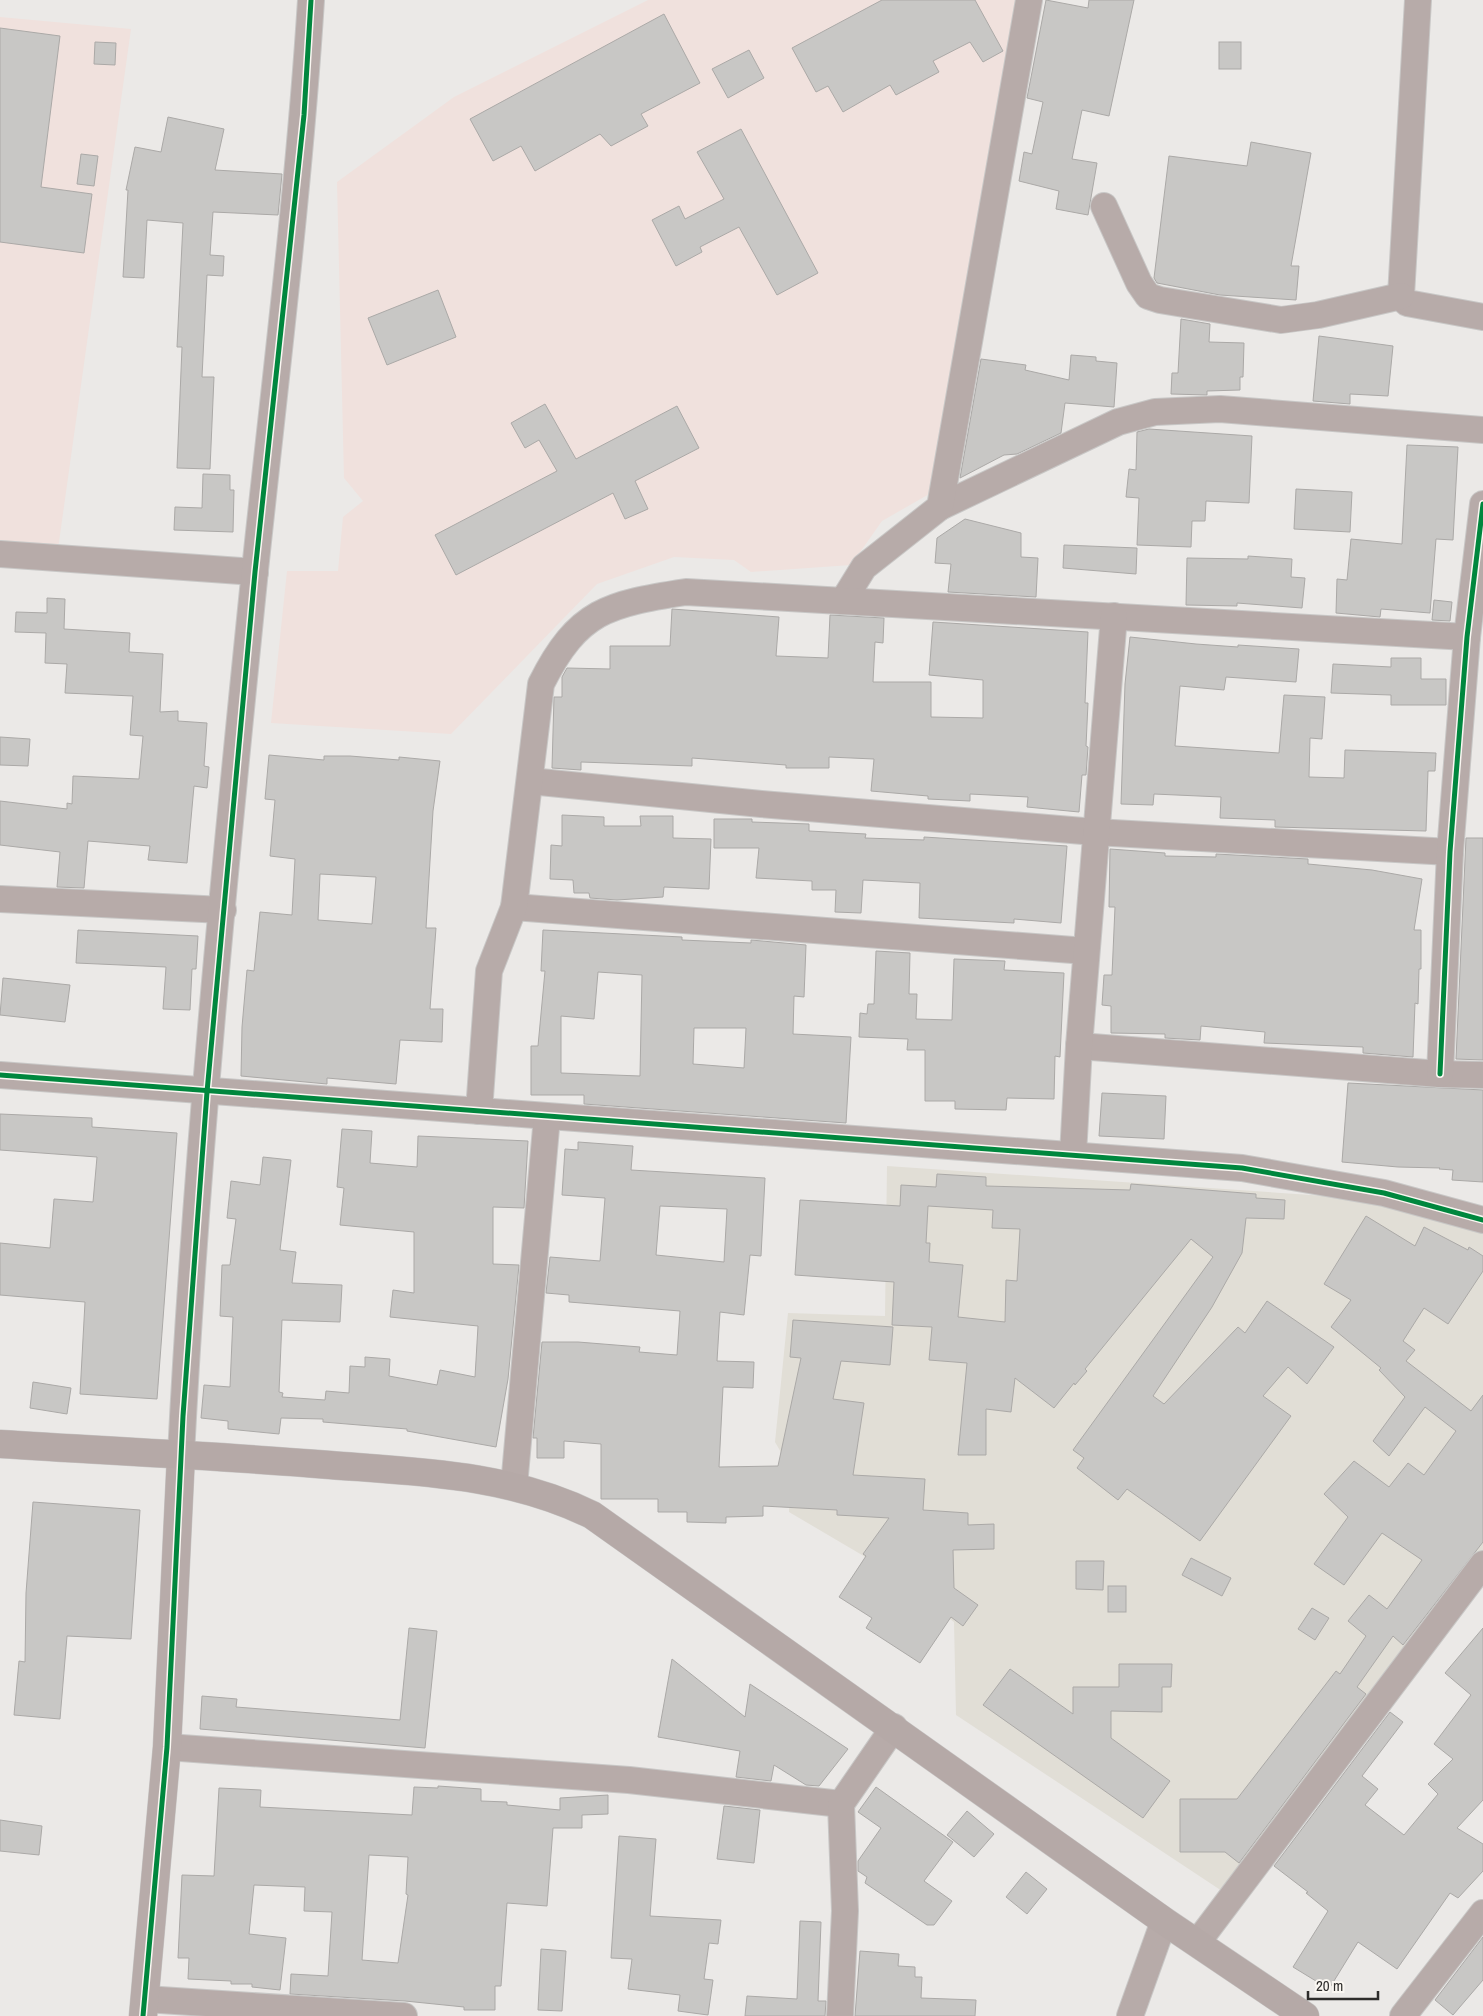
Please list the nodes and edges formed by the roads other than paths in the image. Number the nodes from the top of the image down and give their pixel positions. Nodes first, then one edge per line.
1 (311, 0) edge
2 (1030, 0) edge
3 (1418, 0) edge
4 (1104, 206) dead end
5 (1401, 296) junction
6 (1483, 317) edge
7 (1483, 430) edge
8 (1483, 504) edge
9 (940, 507) junction
10 (0, 554) edge
11 (255, 572) junction
12 (843, 601) junction
13 (1114, 616) junction
14 (1467, 637) junction
15 (530, 781) junction
16 (1095, 832) junction
17 (1450, 852) junction
18 (0, 899) edge
19 (514, 907) junction
20 (223, 910) junction
21 (1086, 951) junction
22 (1079, 1046) junction
23 (1440, 1074) junction
24 (0, 1075) edge
25 (1483, 1075) edge
26 (207, 1092) junction
27 (479, 1111) junction
28 (547, 1117) junction
29 (1073, 1155) junction
30 (1483, 1220) edge
31 (0, 1444) edge
32 (180, 1455) junction
33 (514, 1486) junction
34 (1483, 1564) edge
35 (894, 1728) junction
36 (166, 1747) junction
37 (841, 1804) junction
38 (1483, 1913) edge
39 (1164, 1921) junction
40 (1197, 1943) junction
41 (144, 2008) edge
42 (404, 2016) edge
43 (840, 2016) edge
44 (1130, 2016) edge
45 (1305, 2016) edge
46 (1403, 2016) edge

1 - 11 street
2 - 9 street
3 - 5 street
4 - 5 street
5 - 6 street
7 - 9 street
8 - 14 street
9 - 12 street
10 - 11 street
11 - 20 street
12 - 13 street
12 - 15 street
13 - 14 street
13 - 16 street
14 - 17 street
15 - 16 street
15 - 19 street
16 - 17 street
16 - 21 street
17 - 23 street
18 - 20 street
19 - 21 street
19 - 27 street
20 - 26 street
21 - 22 street
22 - 23 street
22 - 29 street
23 - 25 street
24 - 26 street
26 - 27 street
26 - 32 street
27 - 28 street
28 - 29 street
28 - 33 street
29 - 30 street
31 - 32 main road
32 - 33 main road
32 - 36 street
33 - 35 main road
34 - 40 street
35 - 37 street
35 - 39 main road
36 - 37 street
36 - 41 street
37 - 43 street
38 - 46 street
39 - 40 main road
39 - 44 street
40 - 45 main road
41 - 42 street

